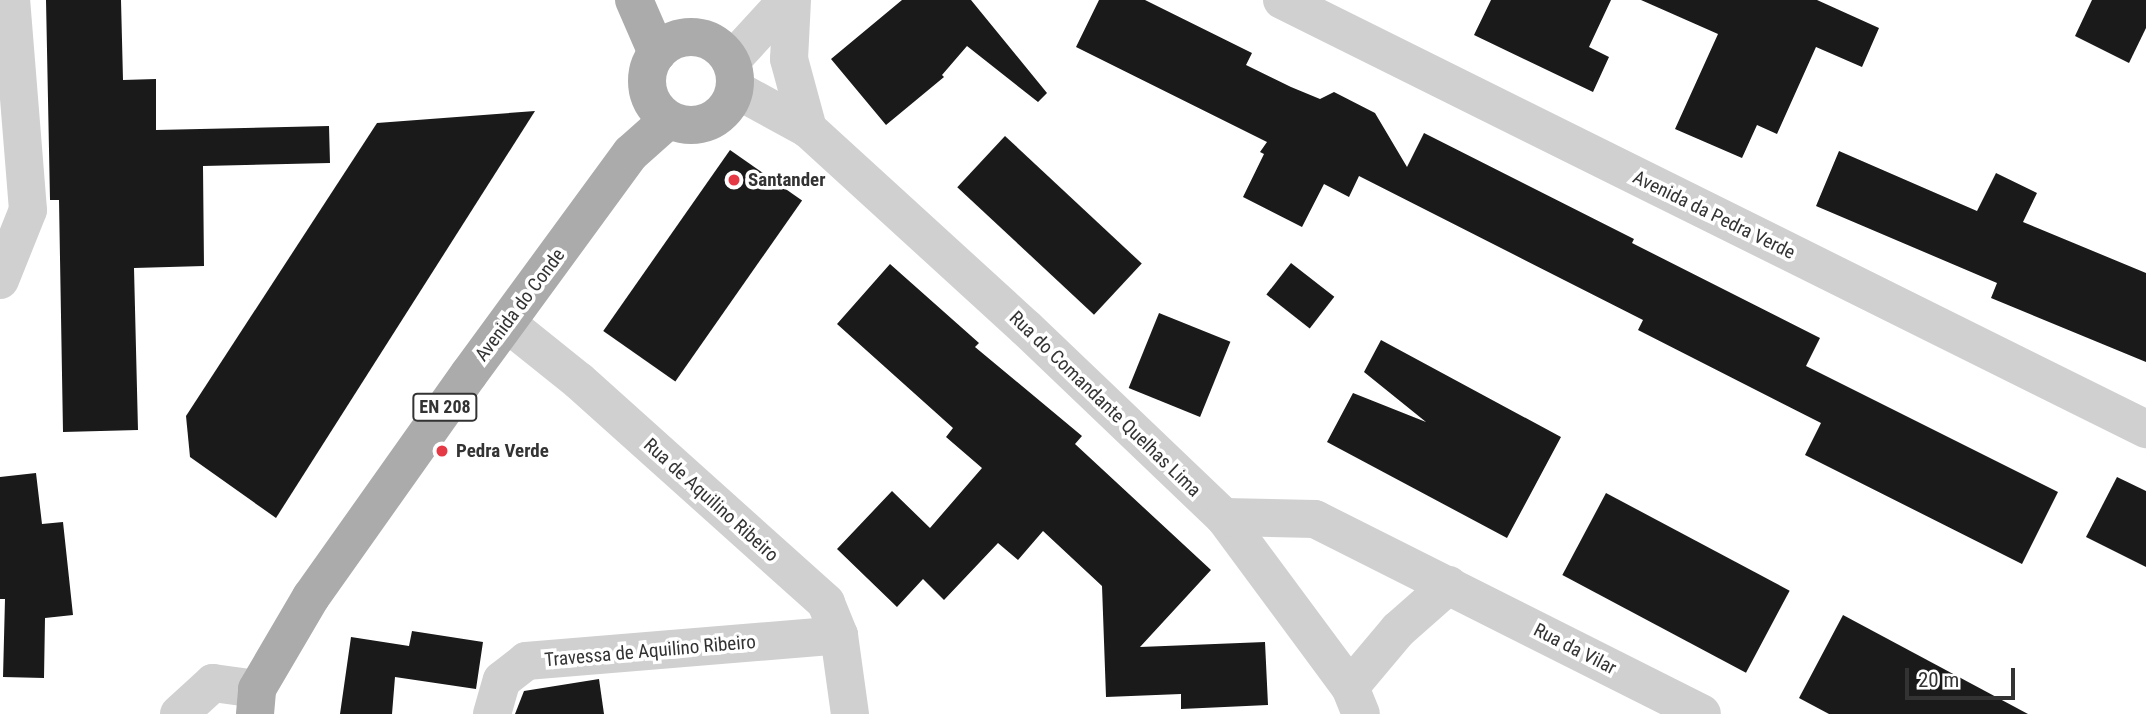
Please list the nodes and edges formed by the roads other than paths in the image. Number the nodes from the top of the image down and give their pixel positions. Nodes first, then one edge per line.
1 (11, 0) edge
2 (634, 0) edge
3 (790, 0) edge
4 (1282, 0) edge
5 (657, 53) junction
6 (733, 75) junction
7 (668, 120) junction
8 (808, 129) junction
9 (0, 280) edge
10 (508, 324) junction
11 (2146, 429) edge
12 (1224, 517) junction
13 (1449, 585) junction
14 (839, 635) junction
15 (1355, 701) edge
16 (256, 702) edge
17 (179, 714) edge
18 (492, 714) edge
19 (850, 714) edge
20 (1702, 714) edge

1 - 9 street
2 - 5 main road
3 - 6 street
3 - 8 street
4 - 11 street, Avenida da Pedra Verde
5 - 6 main road
5 - 7 main road
6 - 7 main road
6 - 8 street, Rua do Comandante Quelhas Lima
7 - 10 main road, Avenida do Conde / EN 208
8 - 12 street, Rua do Comandante Quelhas Lima
10 - 14 street, Rua de Aquilino Ribeiro
10 - 16 main road, Avenida do Conde / EN 208
12 - 13 street, Rua da Vilar
12 - 15 street, Rua do Comandante Quelhas Lima
13 - 15 street
13 - 20 street, Rua da Vilar
14 - 18 street, Travessa de Aquilino Ribeiro
14 - 19 street, Rua de Aquilino Ribeiro
16 - 17 street

